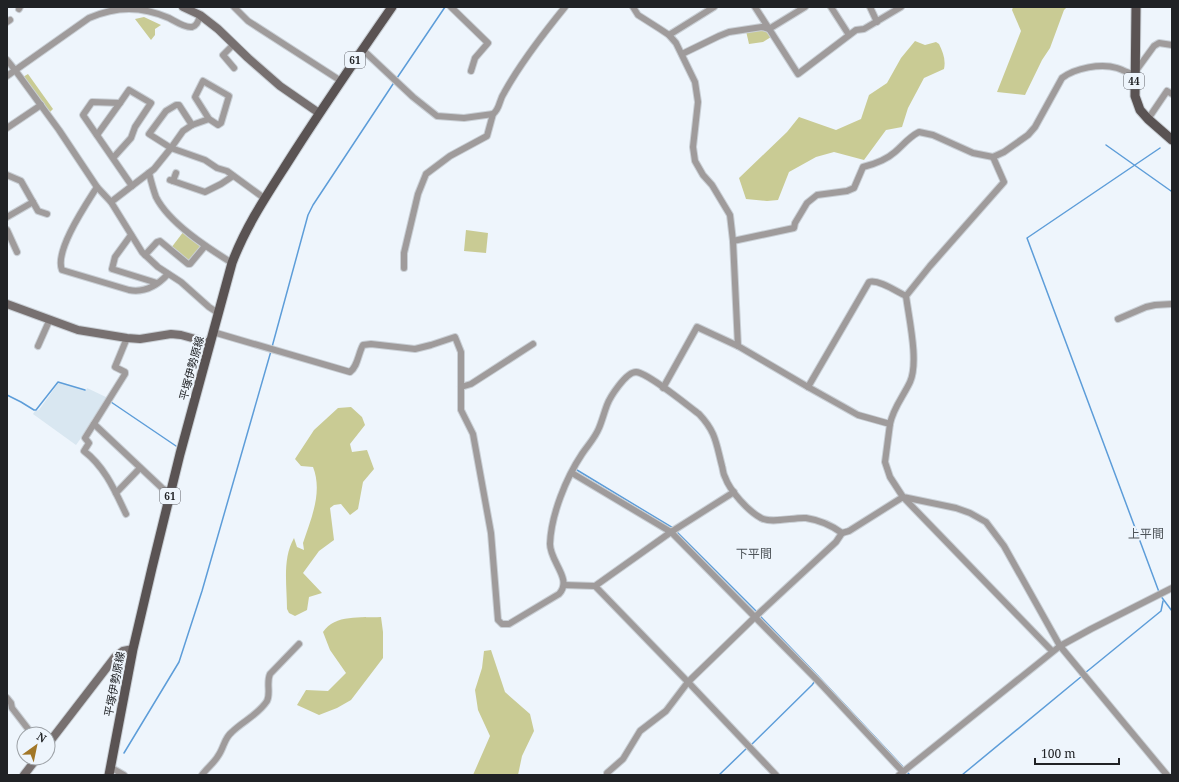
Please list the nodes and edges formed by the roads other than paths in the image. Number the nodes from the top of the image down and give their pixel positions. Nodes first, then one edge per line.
1 (183, 7) edge
2 (234, 7) edge
3 (392, 7) edge
4 (451, 7) edge
5 (565, 7) edge
6 (634, 7) edge
7 (714, 7) edge
8 (805, 7) edge
9 (830, 7) edge
10 (870, 7) edge
11 (901, 7) edge
12 (1136, 7) edge
13 (757, 8) edge
14 (200, 15) junction
15 (877, 22) junction
16 (769, 29) junction
17 (669, 35) junction
18 (849, 35) junction
19 (234, 44) junction
20 (1172, 45) edge
21 (363, 50) junction
22 (682, 54) junction
23 (7, 60) edge
24 (234, 68) dead end
25 (15, 70) junction
26 (471, 72) dead end
27 (1135, 72) junction
28 (7, 76) edge
29 (340, 81) junction
30 (1172, 94) edge
31 (120, 103) junction
32 (41, 105) junction
33 (319, 113) junction
34 (493, 114) junction
35 (209, 119) junction
36 (1148, 119) junction
37 (192, 125) junction
38 (7, 128) edge
39 (97, 135) junction
40 (1171, 138) edge
41 (171, 148) junction
42 (993, 157) junction
43 (113, 158) junction
44 (150, 173) junction
45 (176, 173) dead end
46 (7, 175) edge
47 (233, 176) junction
48 (132, 186) junction
49 (97, 187) junction
50 (264, 198) junction
51 (33, 202) junction
52 (111, 202) junction
53 (47, 214) dead end
54 (7, 217) edge
55 (7, 230) edge
56 (131, 235) junction
57 (733, 241) junction
58 (205, 246) junction
59 (17, 252) dead end
60 (145, 255) junction
61 (232, 263) junction
62 (404, 268) dead end
63 (168, 274) junction
64 (157, 283) junction
65 (906, 296) junction
66 (7, 304) edge
67 (1172, 304) edge
68 (218, 313) junction
69 (50, 319) junction
70 (1118, 319) dead end
71 (213, 332) junction
72 (127, 338) junction
73 (210, 343) junction
74 (533, 344) dead end
75 (38, 346) dead end
76 (738, 346) junction
77 (461, 387) junction
78 (808, 387) junction
79 (663, 388) junction
80 (94, 424) junction
81 (890, 424) junction
82 (140, 468) junction
83 (572, 473) junction
84 (170, 492) junction
85 (734, 492) junction
86 (116, 493) junction
87 (902, 497) junction
88 (126, 514) dead end
89 (671, 532) junction
90 (842, 533) junction
91 (564, 585) junction
92 (595, 586) junction
93 (1172, 588) edge
94 (755, 617) junction
95 (299, 644) dead end
96 (1060, 646) junction
97 (133, 649) junction
98 (1052, 651) junction
99 (688, 682) junction
100 (7, 698) edge
101 (26, 726) edge
102 (56, 734) edge
103 (1143, 747) junction
104 (31, 766) edge
105 (109, 771) edge
106 (901, 774) edge
107 (24, 775) edge
108 (124, 775) edge
109 (202, 775) edge
110 (607, 775) edge
111 (776, 775) edge
112 (1162, 775) edge
113 (1167, 775) edge
114 (1172, 775) edge

1 - 14 street
2 - 29 street
3 - 21 main road, 平塚伊勢原線 / 61
4 - 26 street
5 - 34 street
6 - 17 street
7 - 17 street
8 - 16 street
9 - 18 street
10 - 15 street
11 - 15 street
12 - 27 main road, 44
13 - 16 street
14 - 19 street
14 - 25 street
15 - 18 street
16 - 18 street
16 - 22 street
17 - 22 street
19 - 24 street
19 - 33 street
20 - 27 street
21 - 29 main road, 平塚伊勢原線 / 61
21 - 34 street
22 - 57 street
23 - 25 street
25 - 28 street
25 - 32 street
27 - 36 main road, 44
27 - 42 street
29 - 33 main road, 平塚伊勢原線 / 61
30 - 36 street
31 - 39 street
31 - 39 street
31 - 43 street
32 - 38 street
32 - 49 street
33 - 50 main road, 平塚伊勢原線 / 61
34 - 62 street
35 - 35 street
35 - 37 street
36 - 40 main road, 44
37 - 41 street
37 - 41 street
39 - 43 street
41 - 44 street
41 - 47 street
42 - 57 street
42 - 65 street
43 - 48 street
44 - 48 street
44 - 58 street
45 - 47 street
46 - 51 street
47 - 50 street
48 - 52 street
49 - 52 street
49 - 64 street
50 - 61 main road, 平塚伊勢原線 / 61
51 - 53 street
51 - 54 street
52 - 56 street
55 - 59 street
56 - 60 street
56 - 64 street
57 - 76 street
58 - 60 street
58 - 61 street
60 - 63 street
61 - 68 main road, 平塚伊勢原線 / 61
63 - 64 street
63 - 68 street
65 - 78 street
65 - 81 street
66 - 69 street
67 - 70 street
68 - 71 main road, 平塚伊勢原線 / 61
69 - 72 street
69 - 75 street
71 - 73 main road, 平塚伊勢原線 / 61
71 - 77 street
72 - 73 street
72 - 80 street
73 - 84 main road, 平塚伊勢原線 / 61
74 - 77 street
76 - 78 street
76 - 79 street
77 - 91 street
78 - 81 street
79 - 83 street
79 - 85 street
80 - 82 street
80 - 86 street
81 - 87 street
82 - 84 street
82 - 86 street
83 - 89 street
83 - 91 street
84 - 97 main road, 平塚伊勢原線 / 61
85 - 89 street
85 - 90 street
86 - 88 street
87 - 90 street
87 - 96 street
87 - 98 street
89 - 92 street
89 - 94 street
90 - 94 street
91 - 92 street
92 - 99 street
93 - 96 street
94 - 99 street
94 - 106 street
95 - 109 street
96 - 98 street
96 - 103 street
97 - 102 street
97 - 105 main road, 平塚伊勢原線 / 61
98 - 106 street
99 - 110 street
99 - 111 street
100 - 101 street
103 - 112 street
103 - 113 street
103 - 114 street
104 - 107 street
105 - 108 street

